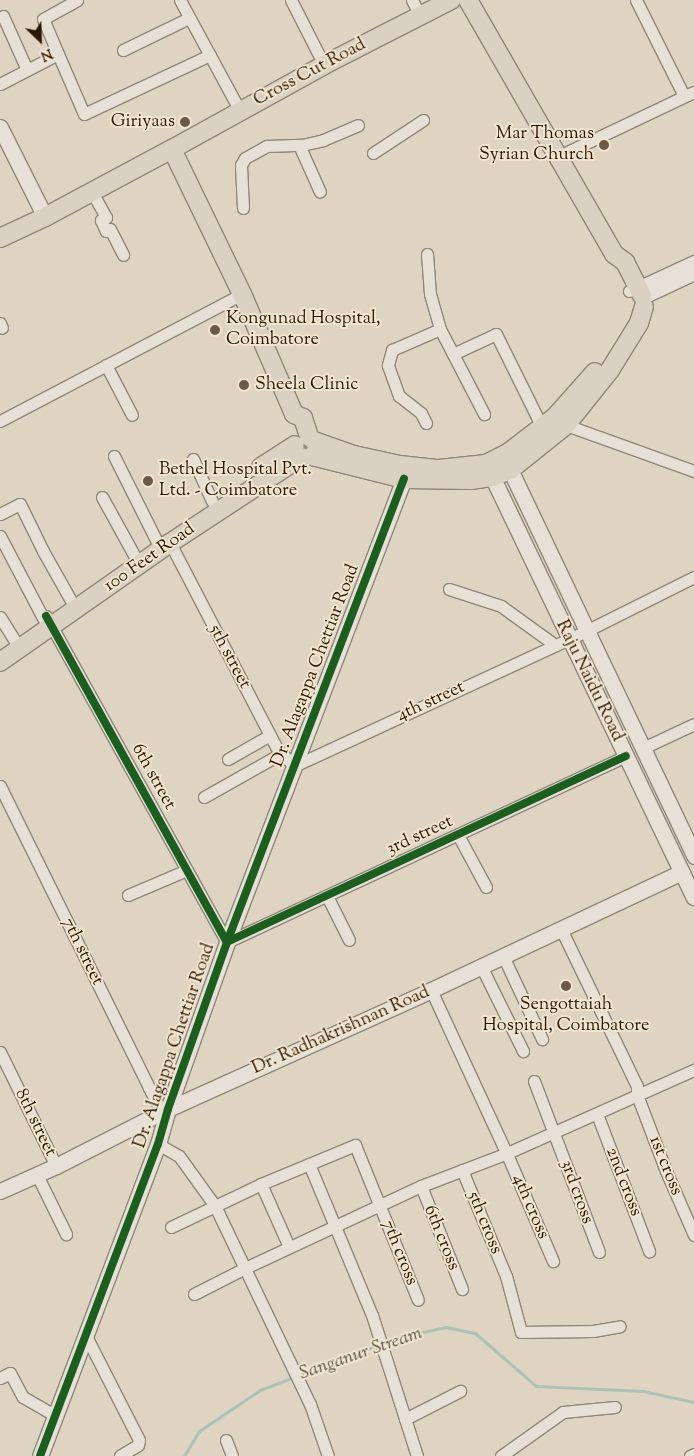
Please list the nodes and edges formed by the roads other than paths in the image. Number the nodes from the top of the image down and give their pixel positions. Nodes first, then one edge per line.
1 (77, 0) edge
2 (180, 0) edge
3 (451, 0) edge
4 (636, 0) edge
5 (294, 1) edge
6 (471, 1) edge
7 (416, 8) edge
8 (3, 16) dead end
9 (189, 18) junction
10 (123, 50) dead end
11 (58, 54) junction
12 (210, 55) junction
13 (324, 65) junction
14 (27, 70) junction
15 (0, 84) edge
16 (689, 94) edge
17 (240, 111) junction
18 (423, 120) dead end
19 (358, 126) dead end
20 (0, 127) edge
21 (299, 146) junction
22 (172, 150) junction
23 (373, 153) dead end
24 (559, 156) junction
25 (92, 192) junction
26 (320, 192) dead end
27 (244, 208) dead end
28 (45, 217) junction
29 (0, 238) edge
30 (427, 254) dead end
31 (122, 255) dead end
32 (694, 261) edge
33 (694, 272) edge
34 (694, 280) edge
35 (242, 294) junction
36 (639, 298) junction
37 (440, 329) junction
38 (453, 354) junction
39 (106, 365) junction
40 (484, 414) dead end
41 (132, 415) dead end
42 (0, 421) edge
43 (426, 423) dead end
44 (566, 425) junction
45 (542, 427) junction
46 (305, 446) junction
47 (114, 456) dead end
48 (193, 459) dead end
49 (507, 463) junction
50 (490, 470) junction
51 (694, 471) edge
52 (404, 479) junction
53 (102, 497) dead end
54 (212, 501) junction
55 (0, 514) edge
56 (0, 536) edge
57 (163, 542) junction
58 (134, 555) junction
59 (694, 577) edge
60 (449, 589) dead end
61 (70, 599) junction
62 (0, 617) edge
63 (47, 620) junction
64 (586, 630) junction
65 (562, 642) junction
66 (11, 645) edge
67 (0, 662) edge
68 (694, 724) edge
69 (270, 735) junction
70 (643, 748) junction
71 (282, 753) junction
72 (626, 756) junction
73 (228, 759) dead end
74 (294, 766) junction
75 (0, 786) edge
76 (204, 798) dead end
77 (458, 835) junction
78 (694, 856) edge
79 (187, 870) junction
80 (682, 872) junction
81 (486, 887) dead end
82 (128, 895) dead end
83 (327, 896) junction
84 (694, 897) edge
85 (560, 929) junction
86 (349, 940) dead end
87 (227, 942) junction
88 (503, 956) junction
89 (481, 966) junction
90 (431, 990) junction
91 (542, 1039) dead end
92 (523, 1051) dead end
93 (0, 1052) edge
94 (694, 1070) edge
95 (534, 1081) dead end
96 (637, 1095) junction
97 (168, 1109) junction
98 (597, 1114) junction
99 (554, 1132) junction
100 (158, 1144) junction
101 (506, 1152) junction
102 (309, 1164) junction
103 (56, 1166) junction
104 (462, 1170) junction
105 (37, 1174) junction
106 (261, 1184) junction
107 (421, 1186) junction
108 (0, 1191) edge
109 (215, 1206) junction
110 (379, 1206) junction
111 (337, 1226) junction
112 (171, 1227) dead end
113 (66, 1234) dead end
114 (694, 1236) edge
115 (289, 1247) junction
116 (649, 1251) dead end
117 (599, 1252) dead end
118 (553, 1261) dead end
119 (245, 1268) junction
120 (462, 1289) dead end
121 (194, 1294) dead end
122 (418, 1300) dead end
123 (620, 1326) dead end
124 (85, 1334) junction
125 (0, 1378) edge
126 (460, 1391) dead end
127 (615, 1407) dead end
128 (54, 1415) junction
129 (405, 1419) junction
130 (226, 1440) dead end
131 (694, 1454) edge
132 (40, 1456) edge
133 (120, 1456) edge
134 (232, 1456) edge
135 (328, 1456) edge
136 (417, 1456) edge
137 (501, 1456) edge
138 (690, 1456) edge

1 - 11 street
2 - 9 street
3 - 7 main road, Cross Cut Road
4 - 16 street
5 - 13 street
6 - 24 main road
7 - 13 main road, Cross Cut Road
8 - 14 street
9 - 10 street
9 - 12 street
11 - 12 street
11 - 14 street
12 - 17 street
13 - 17 main road, Cross Cut Road
14 - 15 street
16 - 24 street
17 - 22 main road, Cross Cut Road
18 - 23 street
19 - 21 street
20 - 28 street
21 - 26 street
21 - 27 street
22 - 25 main road, Cross Cut Road
22 - 35 main road
24 - 36 main road
25 - 28 main road, Cross Cut Road
25 - 31 street
28 - 29 main road, Cross Cut Road
30 - 37 street
32 - 36 street
33 - 36 street
34 - 36 street
35 - 39 street
35 - 46 main road
36 - 44 main road
36 - 45 main road
37 - 38 street
37 - 43 street
38 - 40 street
38 - 45 street
39 - 41 street
39 - 42 street
44 - 49 main road
44 - 51 street
45 - 49 main road
46 - 50 main road
46 - 52 main road
46 - 54 main road, 100 Feet Road
46 - 57 main road, 100 Feet Road
47 - 57 street, 5th street
48 - 54 street
49 - 50 main road
49 - 64 street, Raju Naidu Road
50 - 52 main road
50 - 65 street, Raju Naidu Road
52 - 74 street, Dr. Alagappa Chettiar Road
53 - 58 street
54 - 57 main road, 100 Feet Road
55 - 61 street
56 - 63 street, 6th street
57 - 58 main road, 100 Feet Road
57 - 63 main road, 100 Feet Road
57 - 69 street, 5th street
58 - 61 main road, 100 Feet Road
59 - 64 street
60 - 65 street
61 - 63 main road, 100 Feet Road
62 - 66 street
63 - 66 main road, 100 Feet Road
63 - 79 street, 6th street
64 - 65 street, 4th street
64 - 70 street, Raju Naidu Road
65 - 72 street, Raju Naidu Road
65 - 74 street, 4th street
66 - 67 main road, 100 Feet Road
68 - 70 street
69 - 71 street, 5th street
69 - 73 street
70 - 78 street, Raju Naidu Road
71 - 74 street, 5th street
71 - 76 street
72 - 77 street, 3rd street
72 - 80 street, Raju Naidu Road
74 - 87 street, Dr. Alagappa Chettiar Road
75 - 97 street, 7th street
77 - 81 street
77 - 83 street, 3rd street
79 - 82 street
79 - 87 street, 6th street
80 - 84 street, Raju Naidu Road
80 - 85 street, Dr. Radhakrishnan Road
83 - 86 street
83 - 87 street, 3rd street
85 - 88 street, Dr. Radhakrishnan Road
85 - 96 street, 1st cross
87 - 97 street, Dr. Alagappa Chettiar Road
88 - 89 street, Dr. Radhakrishnan Road
88 - 91 street
89 - 90 street, Dr. Radhakrishnan Road
89 - 92 street
90 - 97 street, Dr. Radhakrishnan Road
90 - 101 street, 4th cross
93 - 103 street, 8th street
94 - 96 street
95 - 99 street, 3rd cross
96 - 98 street
96 - 114 street, 1st cross
97 - 100 street, Dr. Alagappa Chettiar Road
97 - 103 street, Dr. Radhakrishnan Road
98 - 99 street
98 - 116 street, 2nd cross
99 - 101 street
99 - 117 street, 3rd cross
100 - 109 street
100 - 124 street, Dr. Alagappa Chettiar Road
101 - 104 street
101 - 118 street, 4th cross
102 - 106 street
102 - 110 street, 7th cross
102 - 111 street
103 - 105 street, Dr. Radhakrishnan Road
104 - 107 street
104 - 123 street, 5th cross
105 - 108 street, Dr. Radhakrishnan Road
105 - 113 street
106 - 109 street
106 - 115 street
107 - 110 street
107 - 120 street, 6th cross
109 - 112 street
109 - 119 street
110 - 111 street
110 - 122 street, 7th cross
111 - 115 street
111 - 129 street
115 - 119 street
119 - 121 street
119 - 135 street
124 - 128 street, Dr. Alagappa Chettiar Road
124 - 133 street
125 - 128 street
126 - 129 street
127 - 137 street
128 - 132 street, Dr. Alagappa Chettiar Road
129 - 136 street
130 - 134 street
131 - 138 street

